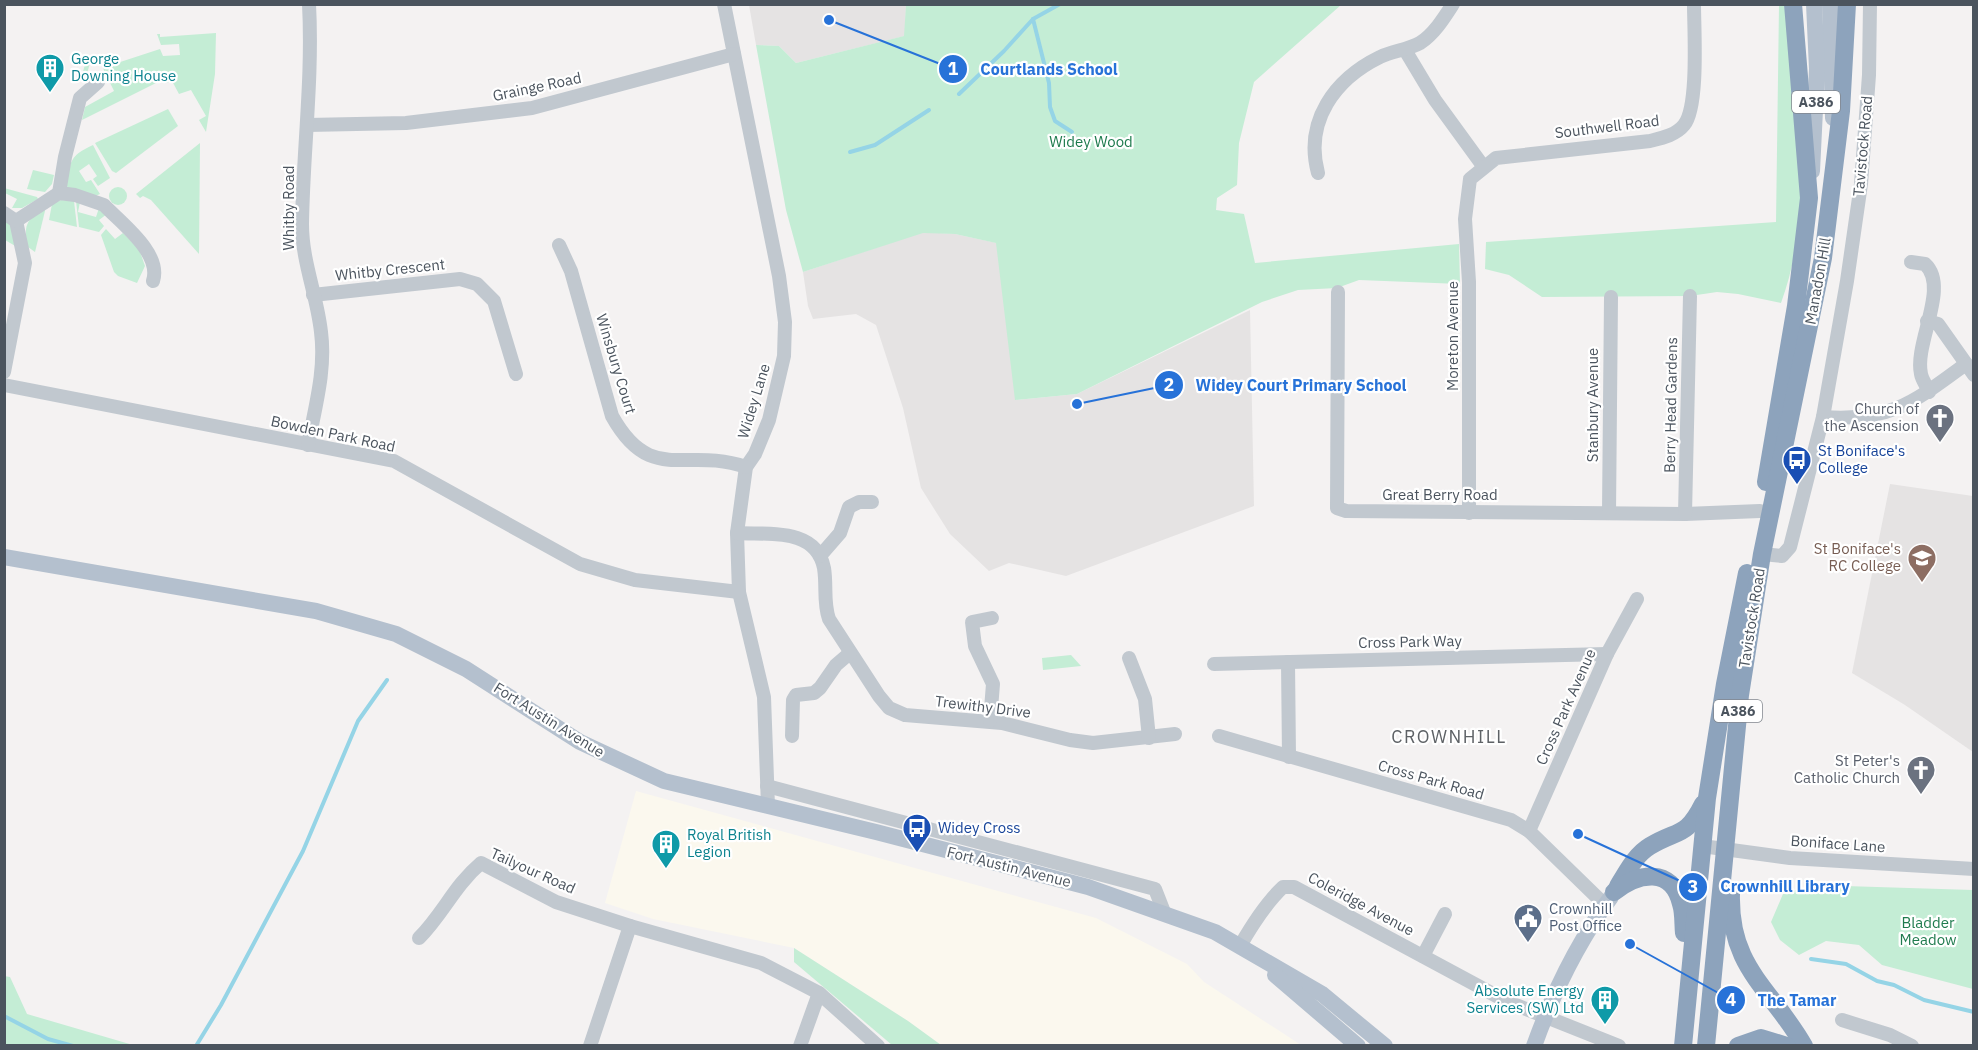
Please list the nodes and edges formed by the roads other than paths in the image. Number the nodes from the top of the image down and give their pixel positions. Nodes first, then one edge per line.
1 (309, 4) edge
2 (724, 4) edge
3 (1453, 4) edge
4 (1694, 4) edge
5 (1793, 4) edge
6 (1814, 4) edge
7 (1830, 4) edge
8 (1847, 4) edge
9 (1870, 4) edge
10 (1405, 50) junction
11 (734, 54) junction
12 (99, 82) dead end
13 (307, 126) junction
14 (1483, 166) junction
15 (1835, 168) junction
16 (1318, 172) dead end
17 (59, 194) junction
18 (1809, 198) junction
19 (4, 213) edge
20 (16, 222) junction
21 (559, 245) dead end
22 (1911, 262) dead end
23 (153, 281) dead end
24 (1338, 292) dead end
25 (313, 295) junction
26 (1690, 296) dead end
27 (1611, 297) dead end
28 (1927, 321) junction
29 (1970, 370) edge
30 (4, 372) edge
31 (516, 374) dead end
32 (4, 385) edge
33 (1929, 392) junction
34 (1823, 417) junction
35 (308, 445) junction
36 (746, 467) junction
37 (842, 494) dead end
38 (872, 502) dead end
39 (849, 507) junction
40 (1760, 511) junction
41 (1469, 513) junction
42 (1609, 513) junction
43 (1685, 514) junction
44 (737, 533) junction
45 (1758, 551) junction
46 (820, 556) junction
47 (4, 557) edge
48 (739, 592) junction
49 (1637, 598) dead end
50 (992, 618) dead end
51 (850, 653) junction
52 (1607, 654) junction
53 (1128, 658) dead end
54 (1288, 662) junction
55 (1214, 664) dead end
56 (990, 721) junction
57 (1175, 734) dead end
58 (792, 736) dead end
59 (1219, 736) dead end
60 (1149, 738) junction
61 (1289, 757) junction
62 (767, 786) junction
63 (1707, 798) junction
64 (768, 806) junction
65 (1529, 831) junction
66 (1702, 846) junction
67 (1726, 854) junction
68 (1974, 869) edge
69 (1610, 898) junction
70 (1164, 912) junction
71 (1445, 914) dead end
72 (630, 926) junction
73 (419, 938) dead end
74 (1240, 946) junction
75 (1423, 956) junction
76 (1688, 985) junction
77 (819, 993) junction
78 (1544, 1017) junction
79 (1842, 1020) dead end
80 (590, 1046) edge
81 (800, 1046) edge
82 (878, 1046) edge
83 (1358, 1046) edge
84 (1385, 1046) edge
85 (1534, 1046) edge
86 (1619, 1046) edge
87 (1683, 1046) edge
88 (1706, 1046) edge
89 (1738, 1046) edge
90 (1787, 1046) edge
91 (1804, 1046) edge
92 (1912, 1046) edge

1 - 13 street, Whitby Road
2 - 11 street, Widey Lane
3 - 10 street
4 - 14 street, Southwell Road
5 - 18 highway
6 - 18 main road, Manadon Hill / A386
7 - 15 main road, Manadon Hill / A386
8 - 15 highway
9 - 34 street, Tavistock Road
10 - 14 street
10 - 16 street
11 - 13 street, Grainge Road
11 - 36 street, Widey Lane
12 - 17 street
13 - 25 street, Whitby Road
14 - 41 street, Moreton Avenue
15 - 45 highway, Manadon Hill / A386
17 - 20 street
17 - 23 street
18 - 40 highway, Manadon Hill / A386
19 - 20 street
20 - 30 street
21 - 36 street, Winsbury Court
22 - 28 street
24 - 41 street, Great Berry Road
25 - 31 street, Whitby Crescent
25 - 35 street, Whitby Road
26 - 43 street, Berry Head Gardens
27 - 42 street, Stanbury Avenue
28 - 29 street
28 - 33 street
29 - 33 street
32 - 35 street, Bowden Park Road
33 - 34 street
34 - 45 street, Tavistock Road
35 - 48 street, Bowden Park Road
36 - 44 street, Widey Lane
37 - 39 street
38 - 39 street
39 - 46 street
40 - 43 street, Great Berry Road
40 - 45 highway, Manadon Hill / A386
41 - 42 street, Great Berry Road
42 - 43 street, Great Berry Road
44 - 46 street
44 - 48 street, Widey Lane
45 - 63 highway, Tavistock Road / A386
45 - 67 highway, Tavistock Road / A386
46 - 51 street, Trewithy Drive
47 - 64 main road, Fort Austin Avenue
48 - 62 street, Widey Lane
49 - 52 street, Cross Park Avenue
50 - 56 street
51 - 56 street, Trewithy Drive
51 - 58 street
52 - 54 street, Cross Park Way
52 - 65 street, Cross Park Avenue
53 - 60 street
54 - 55 street, Cross Park Way
54 - 61 street
56 - 60 street, Trewithy Drive
57 - 60 street, Trewithy Drive
59 - 61 street, Cross Park Road
61 - 65 street, Cross Park Road
62 - 64 street, Widey Lane
62 - 70 street, Fort Austin Avenue
63 - 66 highway, Tavistock Road / A386
63 - 69 highway
64 - 70 main road, Fort Austin Avenue
65 - 69 street, Cross Park Road
66 - 67 street, Boniface Lane
66 - 76 highway, Tavistock Road / A386
67 - 68 street, Boniface Lane
67 - 88 highway, Tavistock Road / A386
67 - 91 highway
69 - 76 highway
69 - 78 main road
70 - 74 main road, Fort Austin Avenue
71 - 75 street, Coleridge Avenue
72 - 73 street, Tailyour Road
72 - 77 street, Tailyour Road
72 - 80 street
74 - 75 street, Coleridge Avenue
74 - 83 main road, Fort Austin Avenue
74 - 84 main road, Fort Austin Avenue
75 - 78 street, Coleridge Avenue
76 - 87 highway, Tavistock Road / A386
77 - 81 street
77 - 82 street, Tailyour Road
78 - 85 main road
78 - 86 street, Coleridge Avenue
79 - 92 street
89 - 90 highway

